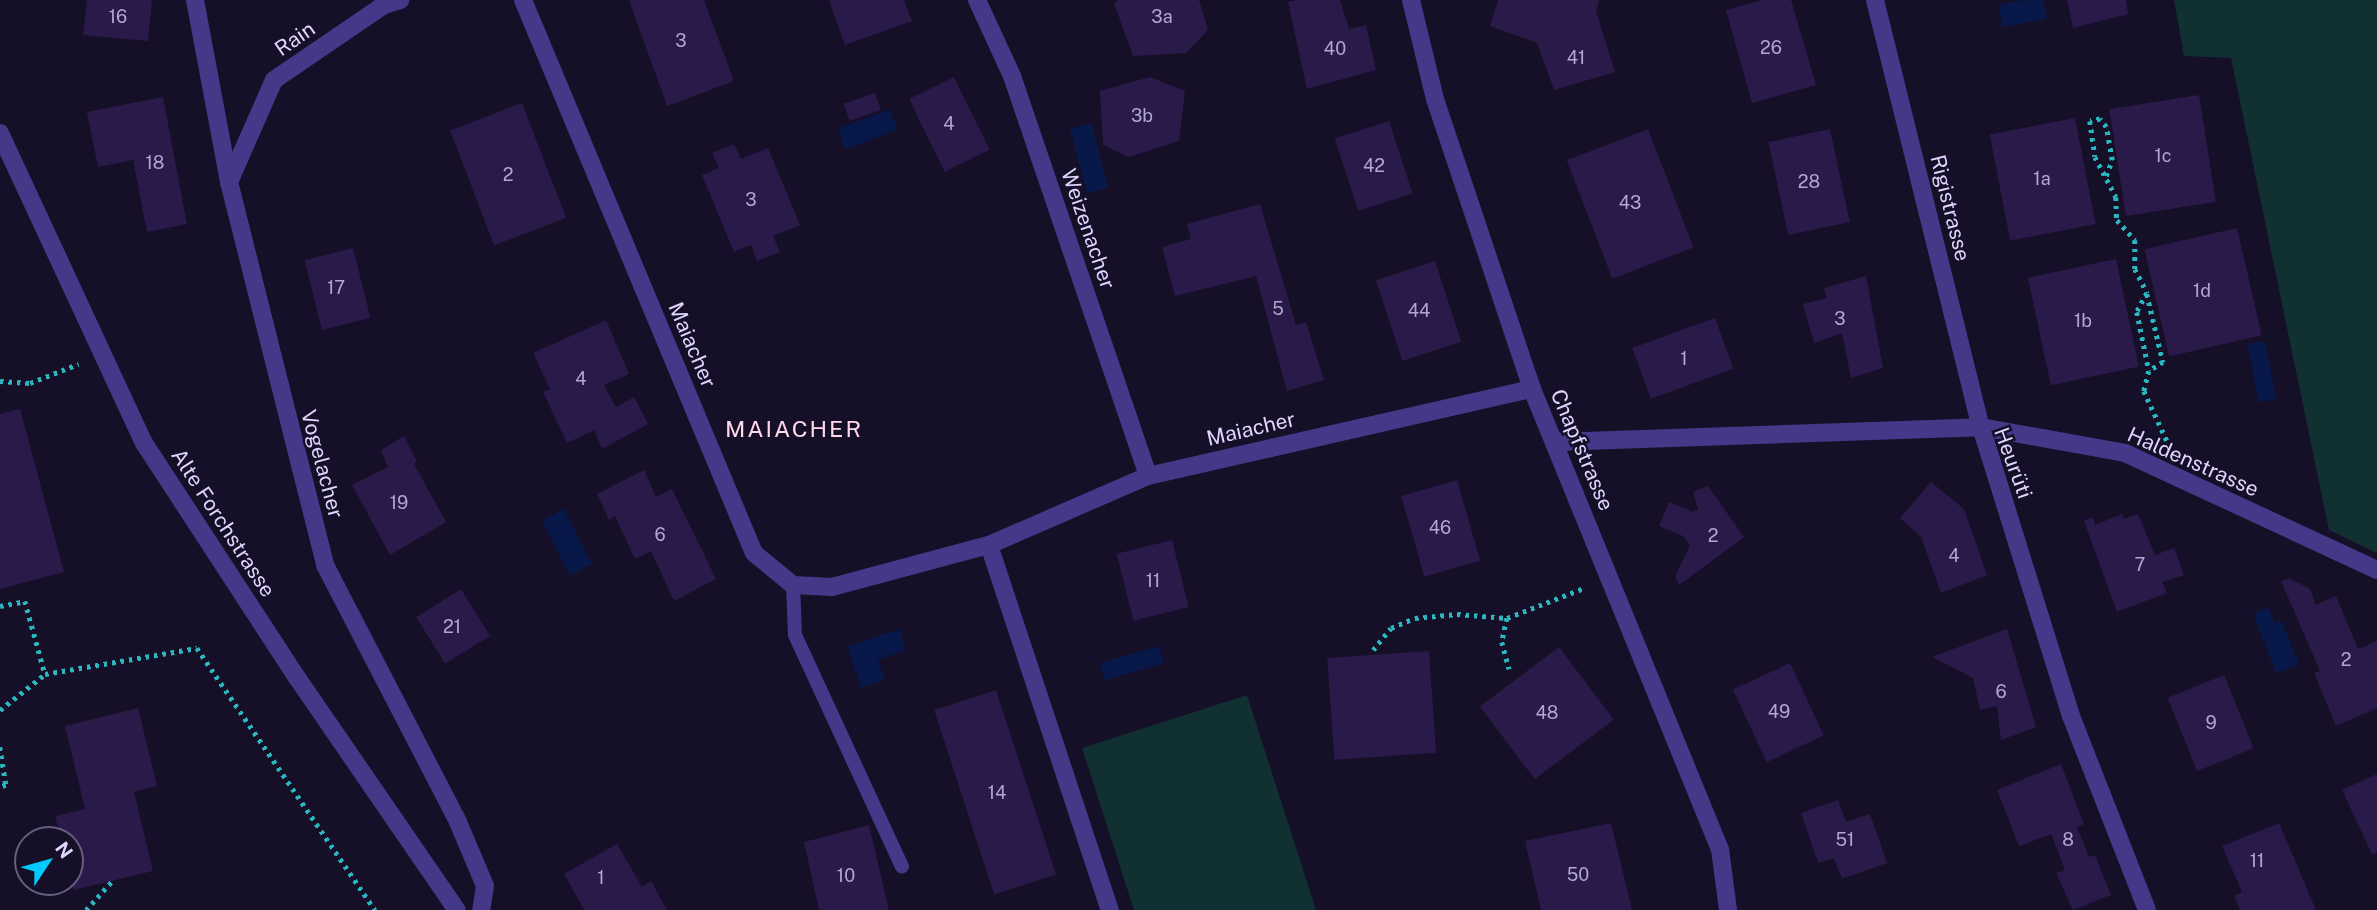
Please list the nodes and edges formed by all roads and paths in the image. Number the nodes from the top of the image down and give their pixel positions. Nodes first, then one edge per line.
1 (195, 0) edge
2 (400, 0) edge
3 (523, 0) edge
4 (977, 0) edge
5 (1411, 0) edge
6 (1875, 0) edge
7 (0, 132) edge
8 (2106, 176) junction
9 (229, 182) junction
10 (2147, 293) junction
11 (79, 363) dead end
12 (2149, 371) junction
13 (0, 381) edge
14 (1532, 389) junction
15 (1981, 428) junction
16 (1556, 442) junction
17 (2164, 471) junction
18 (1148, 476) junction
19 (989, 545) junction
20 (2377, 570) edge
21 (1611, 577) junction
22 (793, 584) junction
23 (0, 606) edge
24 (1507, 618) junction
25 (1373, 650) dead end
26 (1509, 670) dead end
27 (45, 674) junction
28 (0, 710) edge
29 (0, 747) edge
30 (0, 787) edge
31 (902, 867) dead end
32 (113, 880) dead end
33 (86, 910) edge
34 (375, 910) edge
35 (457, 910) edge
36 (481, 910) edge
37 (1110, 910) edge
38 (1728, 910) edge
39 (2147, 910) edge

1 - 9 street, Vogelacher
2 - 9 street, Rain
3 - 22 street, Maiacher
4 - 18 street, Weizenacher
5 - 14 street, Chapfstrasse
6 - 15 street, Rigistrasse
7 - 35 street, Alte Forchstrasse
8 - 8 path
8 - 10 path
9 - 36 street, Vogelacher
10 - 12 path
10 - 12 path
11 - 13 path
12 - 17 path
14 - 16 street, Chapfstrasse
14 - 18 street, Maiacher
15 - 16 street, Heurüti
15 - 17 street, Haldenstrasse
15 - 39 street, Heurüti
16 - 21 street, Chapfstrasse
17 - 20 street, Haldenstrasse
18 - 19 street, Maiacher
19 - 22 street, Maiacher
19 - 37 street
21 - 24 path
21 - 38 street, Chapfstrasse
22 - 31 lane
23 - 27 path
24 - 25 path
24 - 26 path
27 - 28 path
27 - 34 path
29 - 30 path
32 - 33 path

